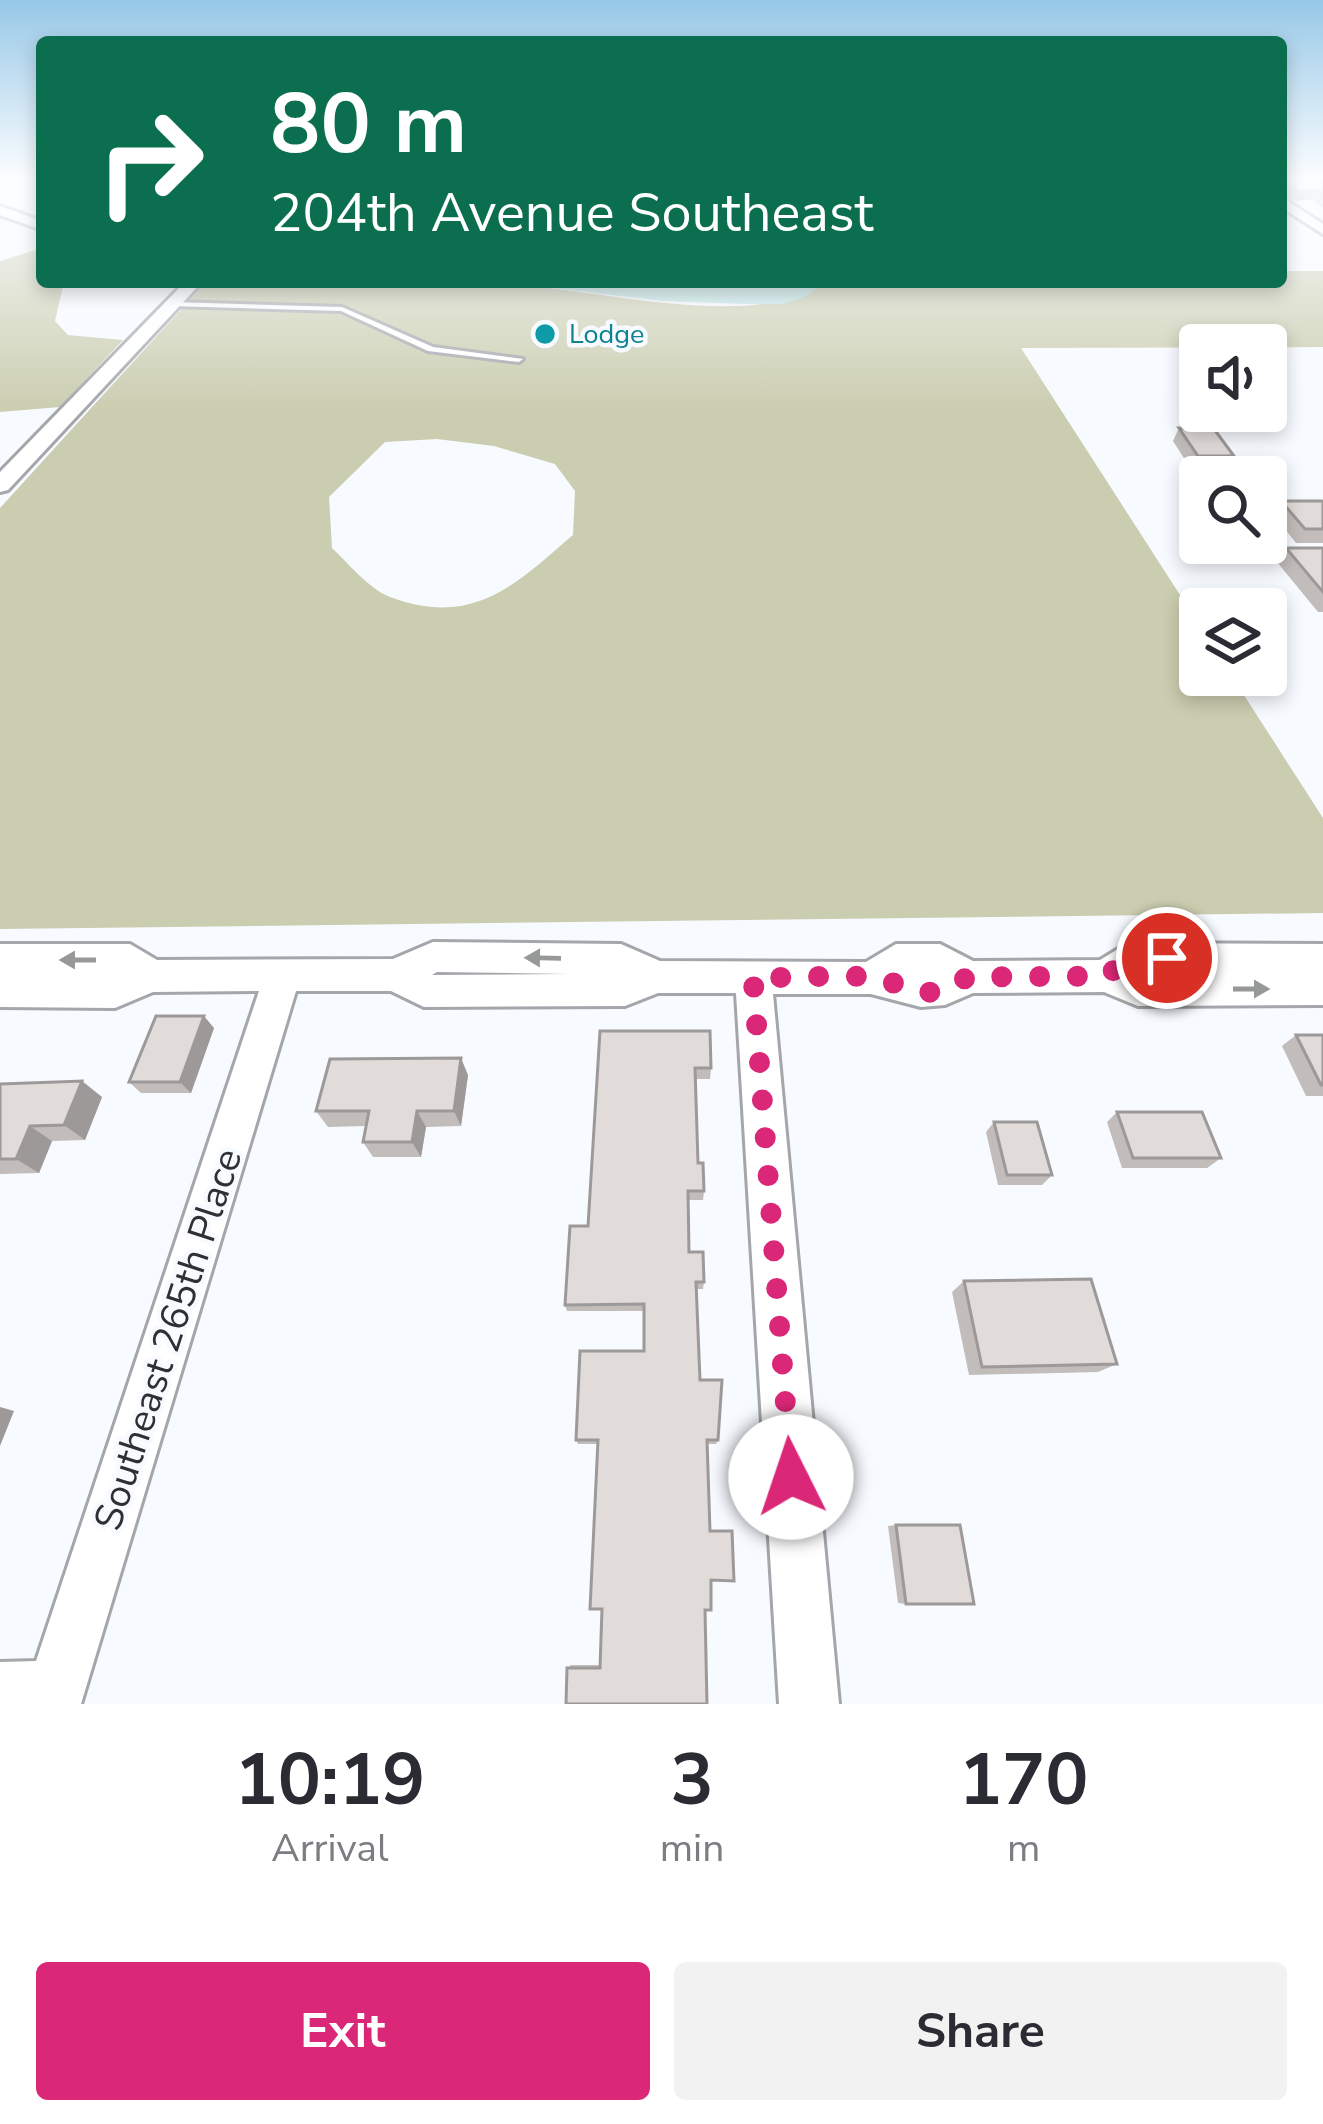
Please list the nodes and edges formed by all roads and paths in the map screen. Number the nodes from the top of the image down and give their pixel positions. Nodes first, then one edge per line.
1 (189, 288) edge
2 (174, 304) junction
3 (519, 359) dead end
4 (0, 485) edge
5 (1323, 959) edge
6 (0, 960) edge
7 (283, 975) junction
8 (150, 976) junction
9 (1107, 976) junction
10 (753, 977) junction
11 (1323, 989) edge
12 (0, 991) edge
13 (35, 1695) edge
14 (808, 1704) edge

1 - 2 street
2 - 3 lane
2 - 4 street
5 - 9 street
8 -> 6 street
7 - 8 street
7 - 10 street
7 - 13 street, Southeast 265th Place
8 - 12 street
9 - 10 street
9 -> 11 street
10 - 14 street

